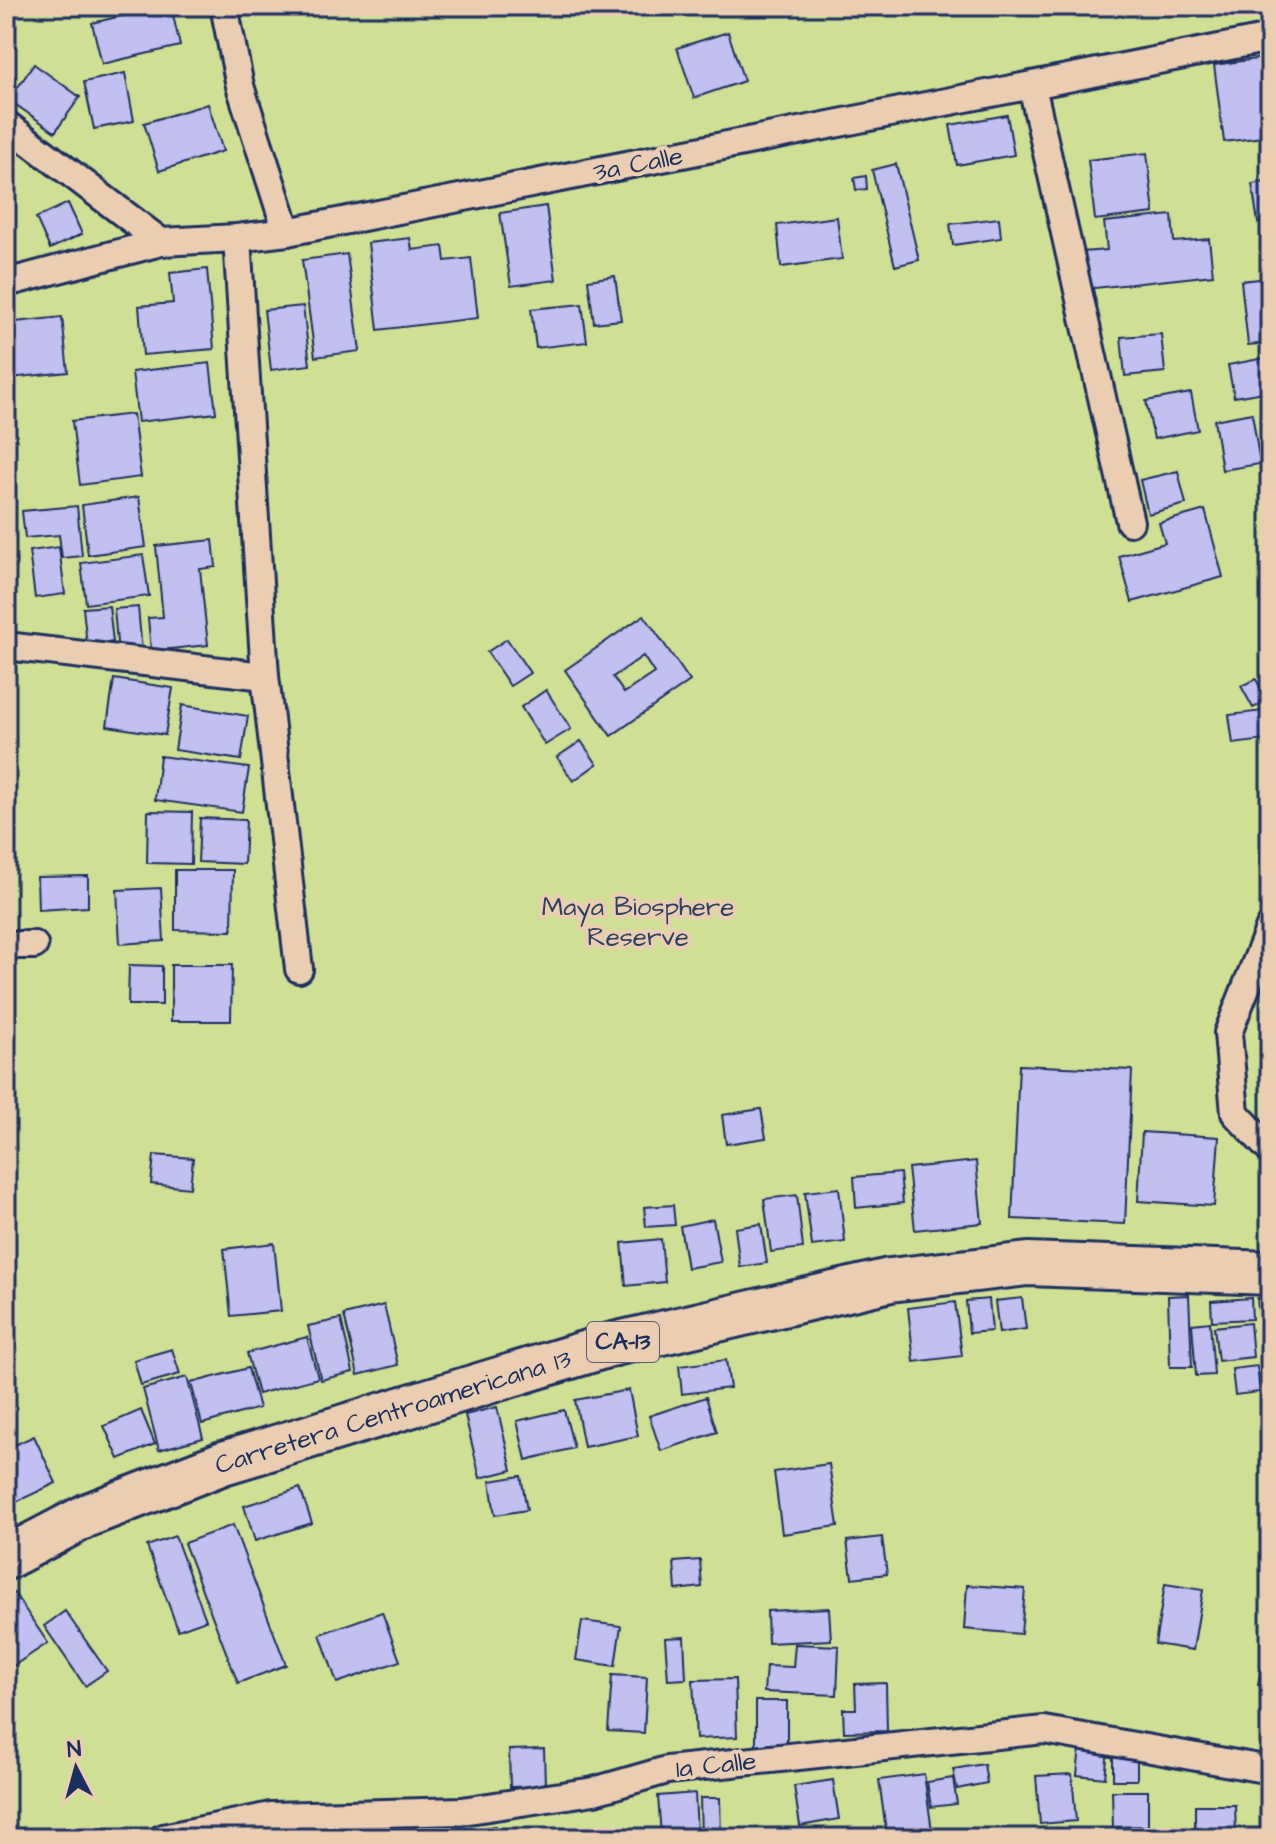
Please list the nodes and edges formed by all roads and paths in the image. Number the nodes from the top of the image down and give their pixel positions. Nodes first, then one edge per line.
1 (224, 6) edge
2 (1270, 38) edge
3 (1032, 86) junction
4 (6, 124) edge
5 (287, 232) junction
6 (237, 238) junction
7 (161, 242) junction
8 (6, 283) edge
9 (1130, 522) dead end
10 (6, 646) edge
11 (265, 676) junction
12 (1270, 927) edge
13 (6, 945) edge
14 (34, 945) dead end
15 (299, 969) dead end
16 (1270, 1150) edge
17 (1270, 1273) edge
18 (6, 1558) edge
19 (1270, 1770) edge
20 (163, 1838) edge

1 - 5 street
2 - 3 street, 3a Calle
3 - 5 street, 3a Calle
3 - 9 street
4 - 7 street
5 - 6 street, 3a Calle
6 - 7 street, 3a Calle
6 - 11 street
7 - 8 street, 3a Calle
10 - 11 street
11 - 15 street
12 - 16 street
13 - 14 street
17 - 18 highway, Carretera Centroamericana 13 / CA-13
19 - 20 street, 1a Calle

